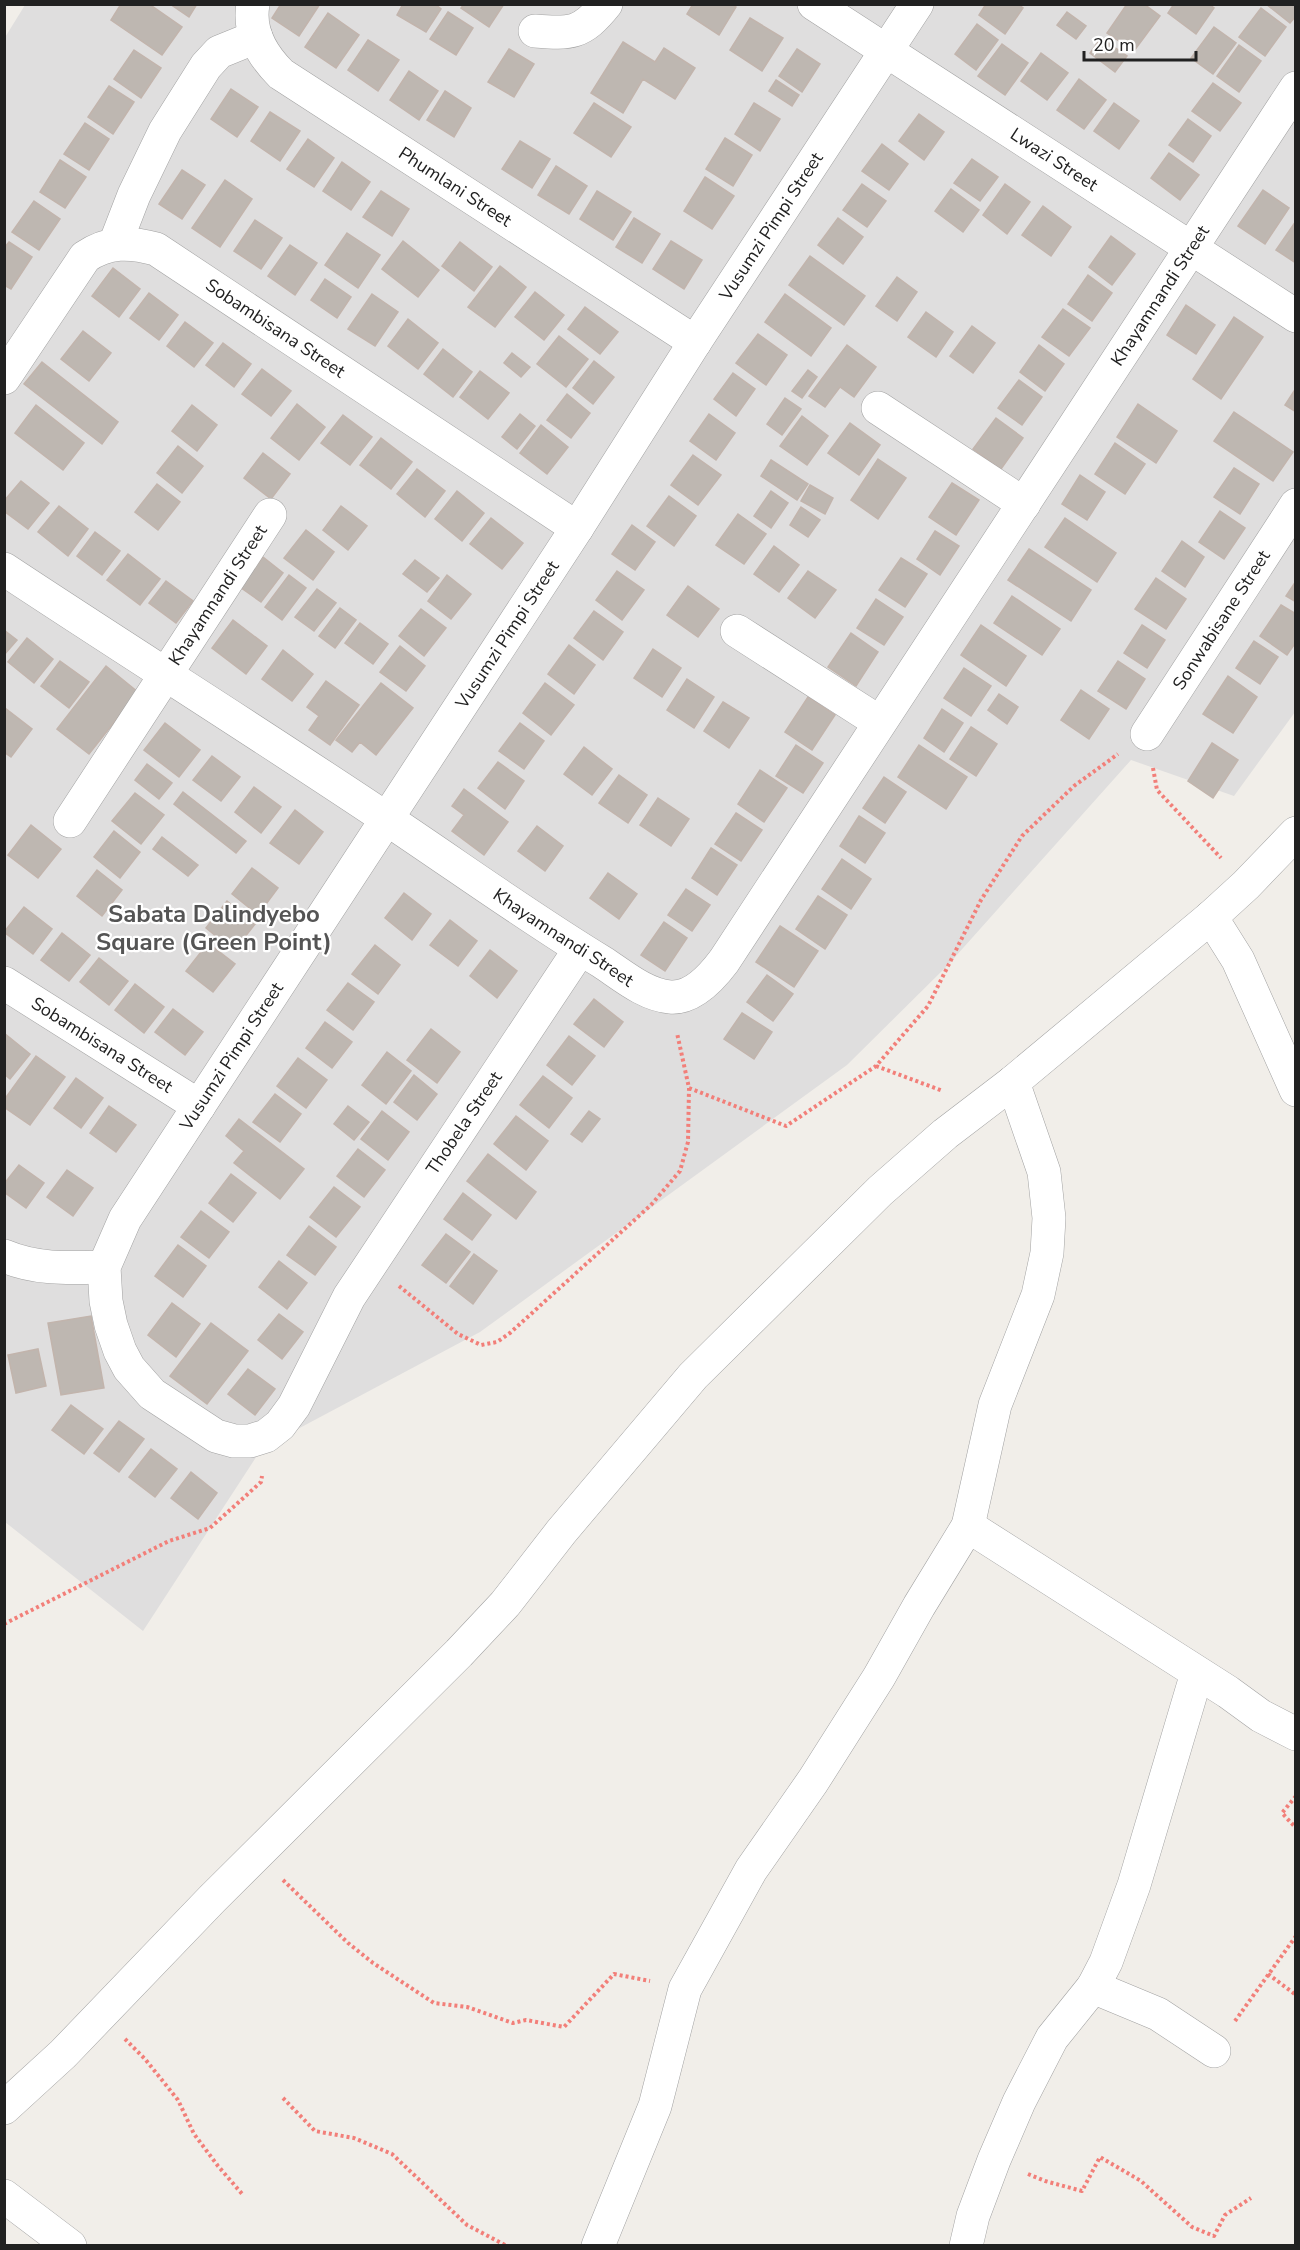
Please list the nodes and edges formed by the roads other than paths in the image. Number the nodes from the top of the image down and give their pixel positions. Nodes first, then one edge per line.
1 (253, 4) edge
2 (606, 4) edge
3 (813, 4) edge
4 (917, 4) edge
5 (534, 31) dead end
6 (256, 37) junction
7 (887, 52) junction
8 (1296, 88) edge
9 (114, 244) junction
10 (1190, 247) junction
11 (1296, 316) edge
12 (695, 342) junction
13 (4, 378) edge
14 (878, 408) dead end
15 (1023, 504) junction
16 (1296, 505) edge
17 (270, 515) dead end
18 (577, 528) junction
19 (4, 568) edge
20 (737, 631) dead end
21 (166, 676) junction
22 (879, 722) junction
23 (1147, 734) road end
24 (387, 819) junction
25 (70, 821) dead end
26 (1296, 833) edge
27 (1211, 917) junction
28 (580, 949) junction
29 (4, 983) edge
30 (1012, 1082) junction
31 (1296, 1090) edge
32 (199, 1106) junction
33 (4, 1256) edge
34 (104, 1267) junction
35 (266, 1436) joint
36 (968, 1526) junction
37 (1197, 1673) junction
38 (1296, 1734) edge
39 (1094, 1987) junction
40 (1214, 2051) road end
41 (4, 2108) edge
42 (4, 2196) edge
43 (70, 2246) edge
44 (598, 2246) edge
45 (966, 2246) edge

1 - 6 street, Phumlani Street
2 - 5 street
3 - 7 street, Lwazi Street
4 - 7 street, Vusumzi Pimpi Street
6 - 9 street
6 - 12 street, Phumlani Street
7 - 10 street, Lwazi Street
7 - 12 street, Vusumzi Pimpi Street
8 - 10 street, Khayamnandi Street
9 - 13 street, Sobambisana Street
9 - 18 street, Sobambisana Street
10 - 11 street, Lwazi Street
10 - 15 street, Khayamnandi Street
12 - 18 street, Vusumzi Pimpi Street
14 - 15 street
15 - 22 street, Khayamnandi Street
16 - 23 street, Sonwabisane Street
17 - 21 street, Khayamnandi Street
18 - 24 street, Vusumzi Pimpi Street
19 - 21 street, Khayamnandi Street
20 - 22 street
21 - 24 street, Khayamnandi Street
21 - 25 street, Khayamnandi Street
22 - 28 street, Khayamnandi Street
24 - 28 street, Khayamnandi Street
24 - 32 street, Vusumzi Pimpi Street
26 - 27 street
27 - 30 street
27 - 31 street
28 - 35 street, Thobela Street
29 - 32 street, Sobambisana Street
30 - 36 street
30 - 41 street
32 - 34 street, Vusumzi Pimpi Street
33 - 34 street
34 - 35 street, Vusumzi Pimpi Street
36 - 37 street
36 - 44 street
37 - 38 street
37 - 39 street
39 - 40 street
39 - 45 street
42 - 43 street

